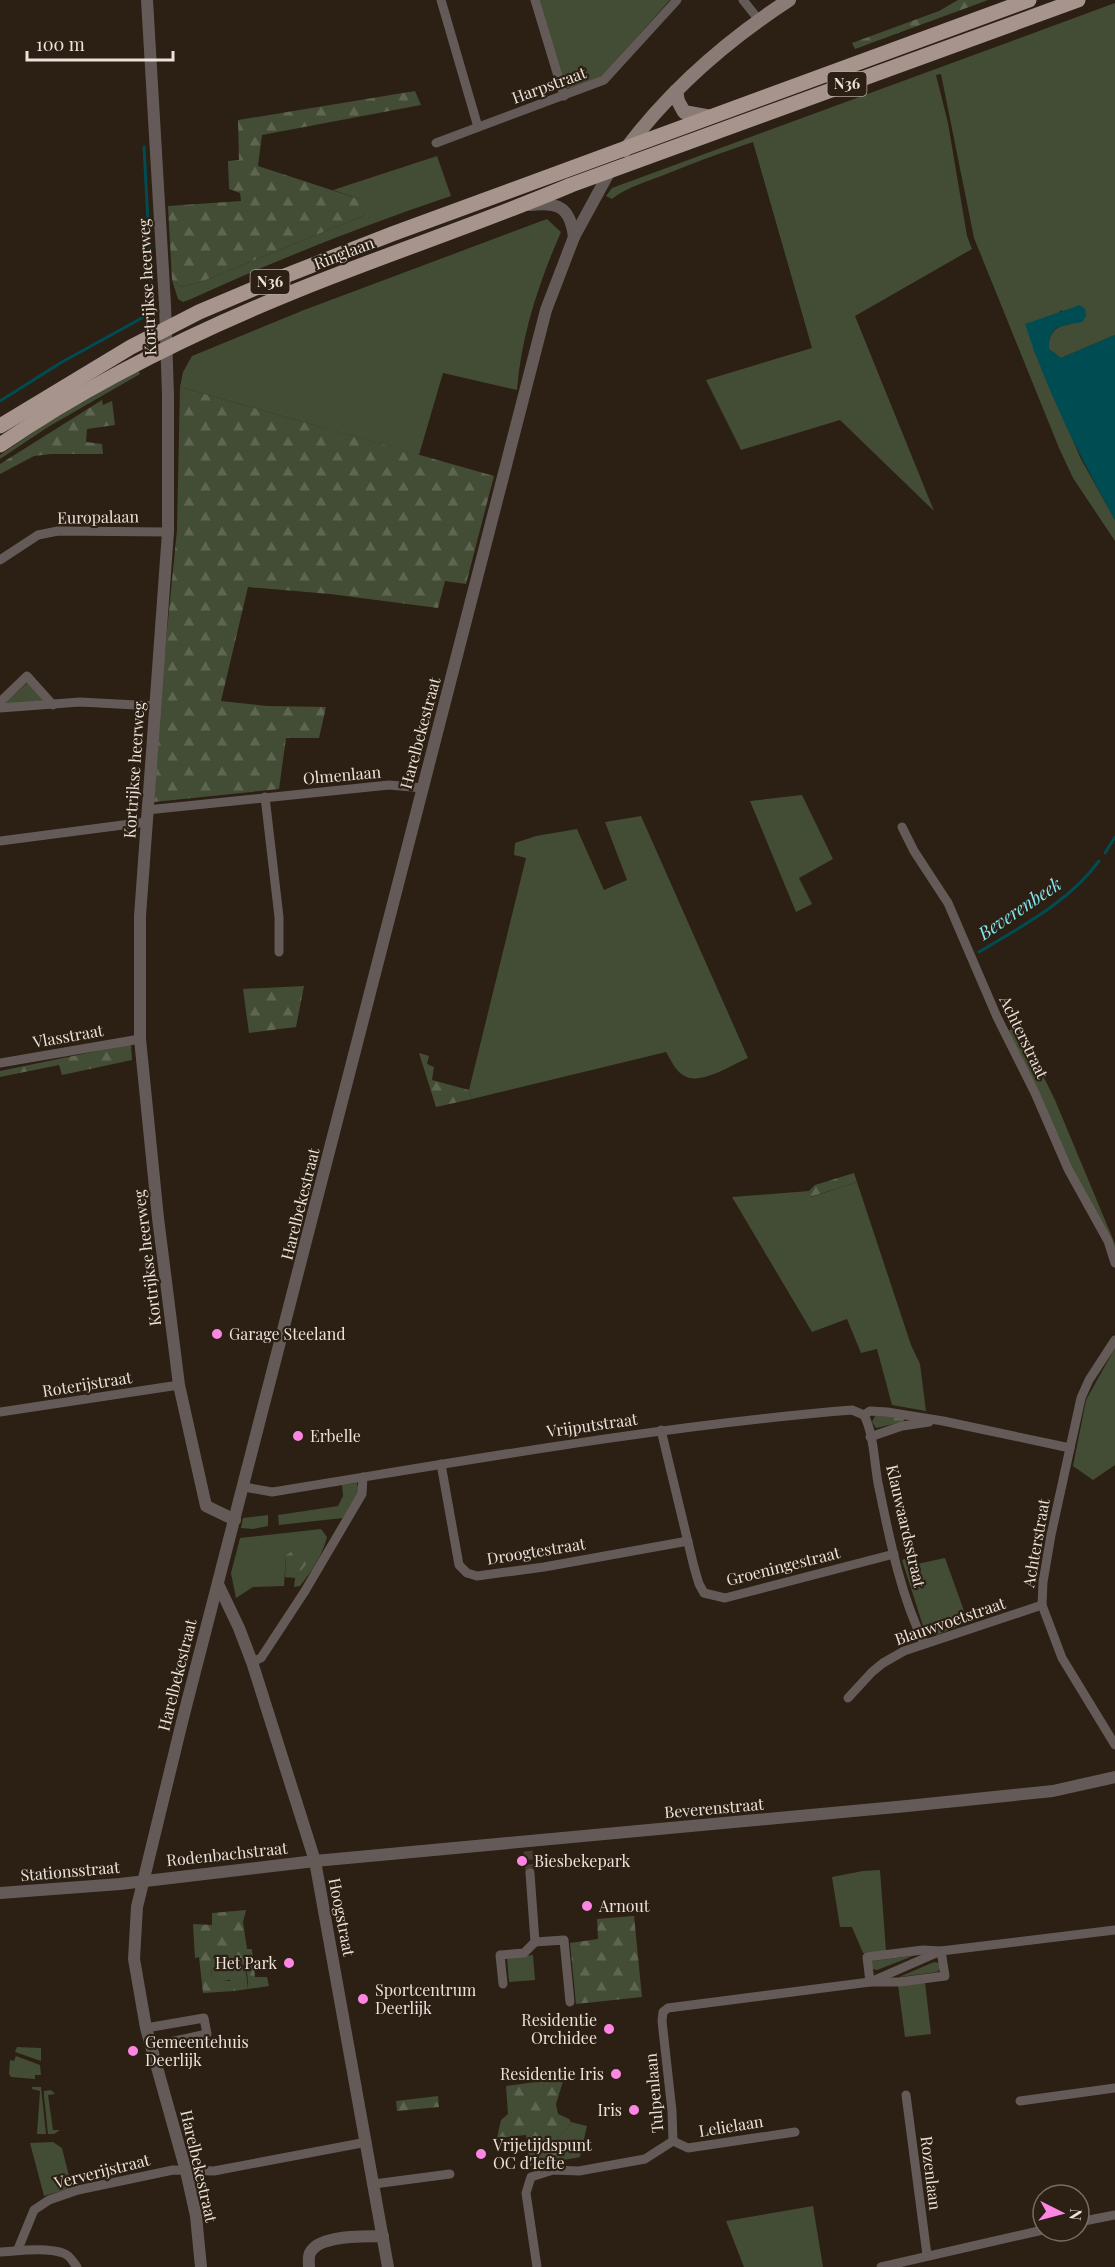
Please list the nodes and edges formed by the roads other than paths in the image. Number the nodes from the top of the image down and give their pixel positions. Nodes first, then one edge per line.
1 (147, 0) edge
2 (441, 0) edge
3 (535, 0) edge
4 (677, 0) edge
5 (743, 0) edge
6 (789, 0) edge
7 (1029, 0) edge
8 (1078, 0) edge
9 (759, 20) junction
10 (676, 91) junction
11 (564, 96) junction
12 (711, 117) junction
13 (478, 127) junction
14 (436, 143) dead end
15 (627, 147) junction
16 (613, 165) junction
17 (520, 206) junction
18 (574, 237) junction
19 (166, 329) junction
20 (167, 348) junction
21 (0, 426) edge
22 (0, 445) edge
23 (168, 532) junction
24 (0, 560) edge
25 (0, 702) edge
26 (53, 705) junction
27 (155, 706) junction
28 (0, 708) edge
29 (423, 788) junction
30 (265, 797) junction
31 (147, 816) junction
32 (902, 827) dead end
33 (0, 841) edge
34 (279, 952) dead end
35 (140, 1039) junction
36 (0, 1063) edge
37 (1115, 1263) edge
38 (1115, 1340) edge
39 (179, 1385) junction
40 (0, 1412) edge
41 (864, 1415) junction
42 (944, 1421) junction
43 (661, 1430) junction
44 (870, 1437) junction
45 (1070, 1448) junction
46 (441, 1464) junction
47 (363, 1477) junction
48 (244, 1486) junction
49 (236, 1520) junction
50 (688, 1541) junction
51 (894, 1554) junction
52 (218, 1584) junction
53 (1041, 1605) junction
54 (924, 1643) junction
55 (252, 1662) junction
56 (848, 1698) dead end
57 (1115, 1745) edge
58 (1115, 1778) edge
59 (315, 1861) junction
60 (530, 1873) tunnel mouth
61 (143, 1881) junction
62 (0, 1893) edge
63 (1115, 1930) edge
64 (535, 1942) junction
65 (941, 1951) junction
66 (870, 1982) junction
67 (503, 1984) dead end
68 (570, 2002) dead end
69 (146, 2028) junction
70 (151, 2046) junction
71 (1115, 2088) edge
72 (906, 2095) dead end
73 (1020, 2101) dead end
74 (795, 2132) dead end
75 (673, 2141) junction
76 (368, 2146) junction
77 (186, 2171) junction
78 (450, 2174) dead end
79 (374, 2184) junction
80 (1115, 2215) edge
81 (1091, 2220) edge
82 (1031, 2233) edge
83 (383, 2236) junction
84 (18, 2249) junction
85 (0, 2252) edge
86 (927, 2256) junction
87 (77, 2267) edge
88 (201, 2267) edge
89 (309, 2267) edge
90 (388, 2267) edge
91 (537, 2267) edge
92 (884, 2267) edge

1 - 19 street, Kortrijkse heerweg
2 - 13 street
3 - 11 street
4 - 11 street, Harpstraat
5 - 9 street
6 - 9 main road
7 - 12 main road, N36
8 - 16 main road, N36
9 - 10 main road
10 - 12 main road
10 - 15 main road
11 - 13 street, Harpstraat
12 - 15 main road, N36
13 - 14 street, Harpstraat
15 - 16 main road, N36
16 - 17 main road, Ringlaan / N36
16 - 18 street, Harelbekestraat
16 - 19 main road, Ringlaan / N36
17 - 18 street
17 - 20 main road, Ringlaan / N36
18 - 29 street, Harelbekestraat
19 - 20 street, Kortrijkse heerweg
19 - 21 main road, Ringlaan / N36
20 - 22 main road, Ringlaan / N36
20 - 23 street, Kortrijkse heerweg
23 - 24 street, Europalaan
23 - 27 street, Kortrijkse heerweg
25 - 26 street
26 - 27 street
26 - 28 street
27 - 31 street, Kortrijkse heerweg
29 - 30 street, Olmenlaan
29 - 48 street, Harelbekestraat
30 - 31 street, Olmenlaan
30 - 34 street
31 - 33 street, Olmenlaan
31 - 35 street, Kortrijkse heerweg
32 - 37 street, Achterstraat
35 - 36 street, Vlasstraat
35 - 39 street, Kortrijkse heerweg
38 - 45 street, Achterstraat
39 - 40 street, Roterijstraat
39 - 49 street, Kortrijkse heerweg
41 - 42 street, Vrijputstraat
41 - 43 street, Vrijputstraat
41 - 44 street, Klauwaardsstraat
42 - 44 street, Vrijputstraat
42 - 45 street, Vrijputstraat
43 - 46 street, Vrijputstraat
43 - 50 street, Groeningestraat
44 - 51 street, Klauwaardsstraat
45 - 53 street, Achterstraat
46 - 47 street, Vrijputstraat
46 - 50 street, Droogtestraat
47 - 48 street, Vrijputstraat
47 - 55 street
48 - 49 street, Harelbekestraat
49 - 52 street, Harelbekestraat
50 - 51 street, Groeningestraat
51 - 54 street, Klauwaardsstraat
52 - 55 street, Hoogstraat
52 - 61 street, Harelbekestraat
53 - 54 street, Blauwvoetstraat
53 - 57 street, Achterstraat
54 - 56 street, Blauwvoetstraat
55 - 59 street, Hoogstraat
58 - 59 street, Beverenstraat
59 - 61 street, Rodenbachstraat
59 - 76 street, Hoogstraat
60 - 64 street
61 - 62 street, Stationsstraat
61 - 69 street, Harelbekestraat
63 - 65 street, Tulpenlaan
64 - 67 street
64 - 68 street
65 - 66 street, Tulpenlaan
65 - 66 street, Tulpenlaan
65 - 66 street, Tulpenlaan
66 - 75 street, Tulpenlaan
69 - 70 street, Harelbekestraat
69 - 70 street
70 - 77 street, Harelbekestraat
71 - 73 street
72 - 86 street, Rozenlaan
74 - 75 street, Lelielaan
75 - 91 street, Tulpenlaan
76 - 77 street, Ververijstraat
76 - 79 street, Hoogstraat
77 - 84 street, Ververijstraat
77 - 88 street, Harelbekestraat
78 - 79 street
79 - 83 street, Hoogstraat
80 - 81 street
82 - 86 street
83 - 89 street
83 - 90 street, Hoogstraat
84 - 85 street
84 - 87 street
86 - 92 street

